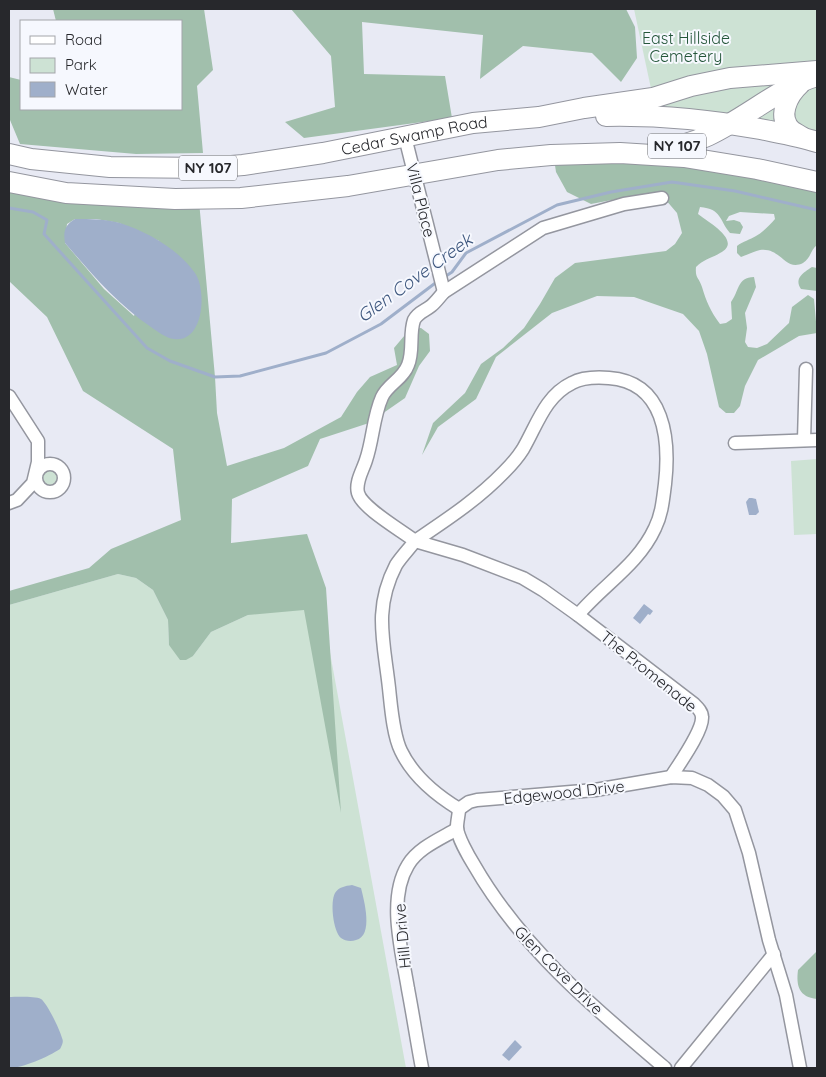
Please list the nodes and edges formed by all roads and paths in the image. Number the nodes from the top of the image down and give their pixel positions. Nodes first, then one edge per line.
1 (745, 76) junction
2 (813, 76) edge
3 (753, 110) junction
4 (539, 117) junction
5 (731, 124) junction
6 (405, 136) junction
7 (810, 139) edge
8 (620, 153) junction
9 (9, 154) edge
10 (414, 173) junction
11 (9, 182) edge
12 (817, 182) edge
13 (662, 198) dead end
14 (443, 289) junction
15 (806, 369) dead end
16 (9, 396) edge
17 (811, 440) edge
18 (735, 444) dead end
19 (9, 503) edge
20 (415, 542) junction
21 (578, 615) junction
22 (671, 777) junction
23 (460, 808) junction
24 (457, 829) junction
25 (774, 954) junction
26 (422, 1068) edge
27 (665, 1068) edge
28 (681, 1068) edge
29 (800, 1068) edge

1 - 2 main road, Cedar Swamp Road / NY 107
1 - 3 main road
1 - 4 main road, Cedar Swamp Road / NY 107
2 - 3 main road, NY 107
2 - 7 main road
3 - 5 main road, NY 107
4 - 5 main road
4 - 6 main road, Cedar Swamp Road / NY 107
5 - 7 main road
5 - 8 main road, NY 107
6 - 9 main road, Cedar Swamp Road / NY 107
6 - 10 street, Villa Place
8 - 10 main road, NY 107
8 - 12 main road
10 - 11 main road, NY 107
10 - 14 street, Villa Place
13 - 14 street
14 - 20 street
15 - 17 street
16 - 19 street
17 - 18 street
20 - 21 street, The Promenade
20 - 21 street
20 - 23 street
21 - 22 street, The Promenade
22 - 23 street, Edgewood Drive
22 - 25 street
23 - 24 street
24 - 26 street, Hill Drive
24 - 27 street, Glen Cove Drive
25 - 28 street
25 - 29 street

